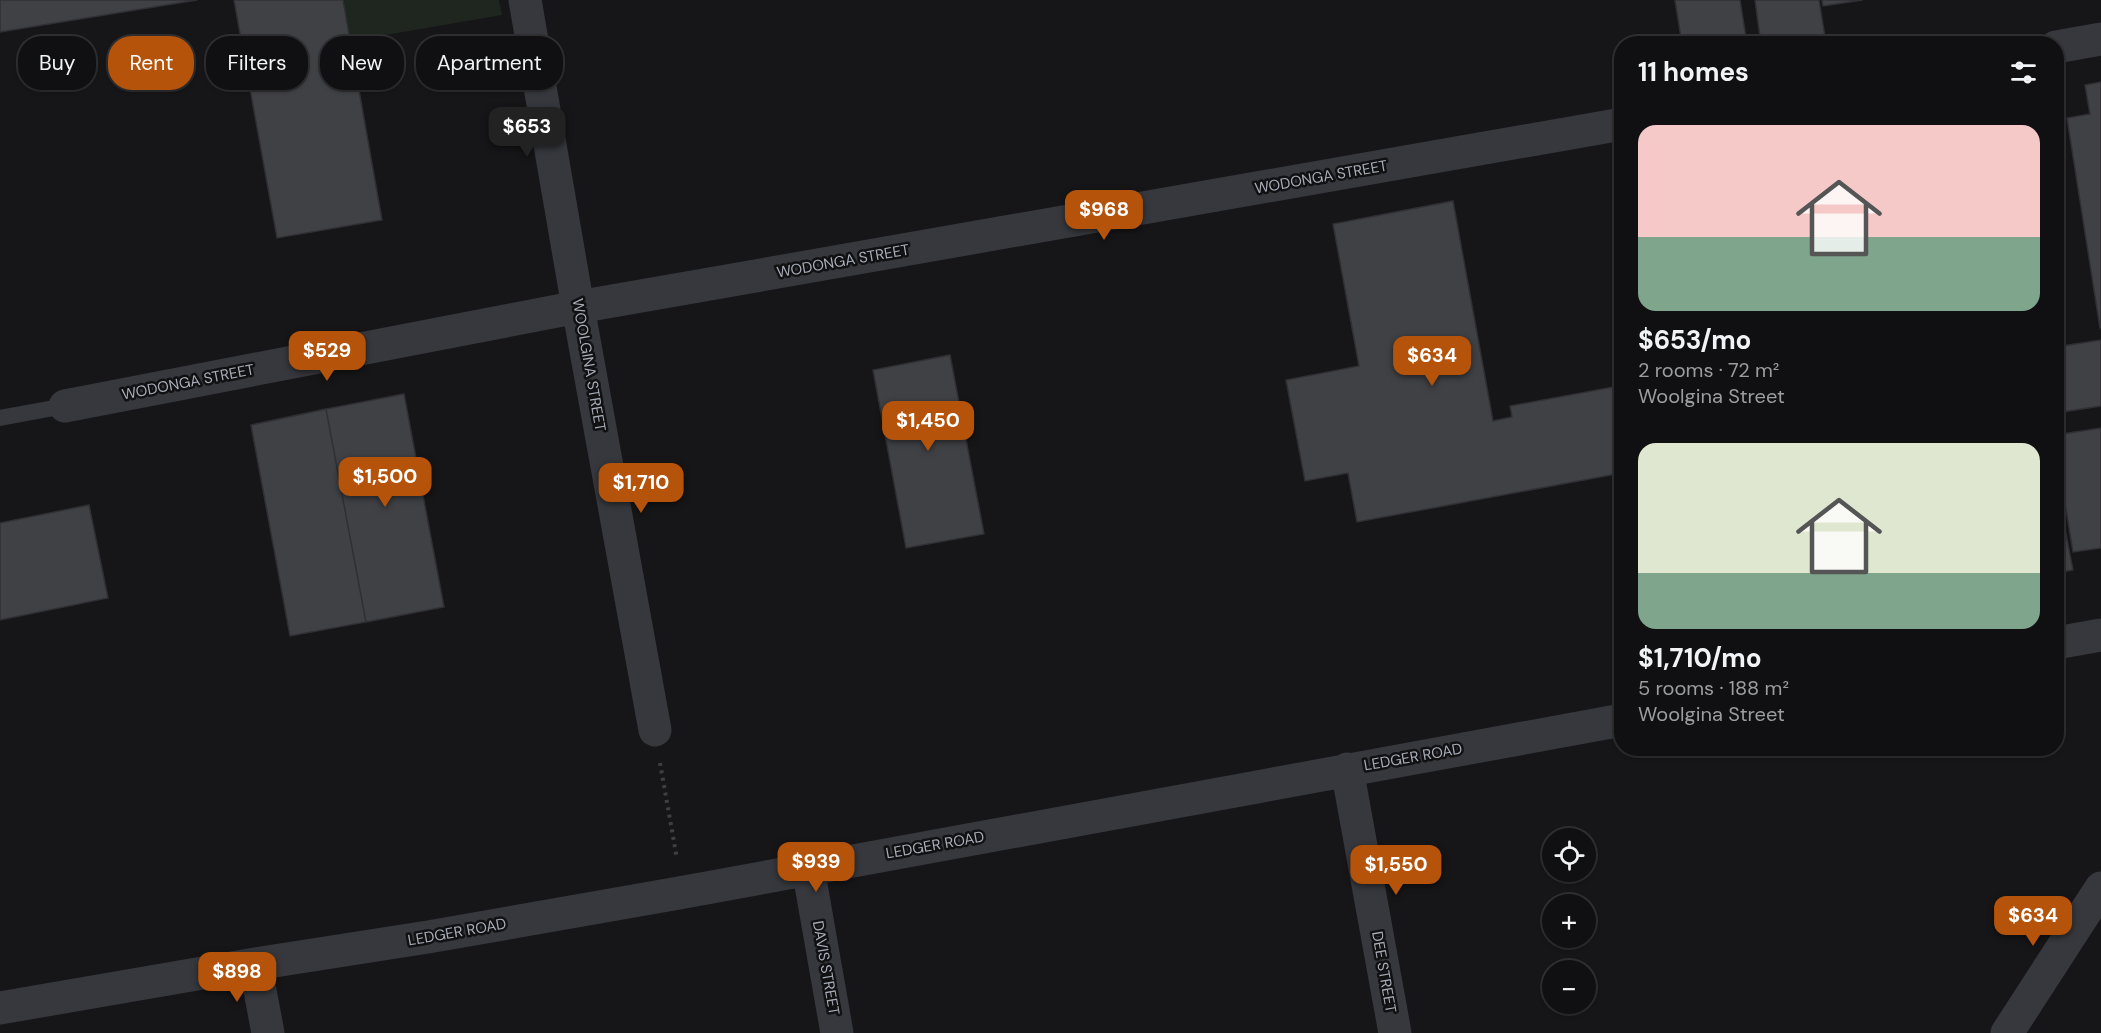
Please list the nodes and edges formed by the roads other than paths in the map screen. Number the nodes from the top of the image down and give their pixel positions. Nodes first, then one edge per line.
1 (525, 0) edge
2 (2101, 39) edge
3 (2064, 46) edge
4 (1614, 125) edge
5 (578, 307) junction
6 (65, 406) joint
7 (0, 418) edge
8 (2101, 635) edge
9 (2064, 642) edge
10 (1614, 721) edge
11 (654, 727) road end
12 (1347, 769) junction
13 (808, 868) junction
14 (2101, 888) edge
15 (255, 964) junction
16 (0, 1008) edge
17 (268, 1033) edge
18 (837, 1033) edge
19 (1395, 1033) edge
20 (2007, 1033) edge

1 - 5 street, WOOLGINA STREET
2 - 3 street
4 - 5 street, WODONGA STREET
5 - 6 street, WODONGA STREET
5 - 11 street, WOOLGINA STREET
6 - 7 lane
8 - 9 street
10 - 12 street, LEDGER ROAD
12 - 13 street, LEDGER ROAD
12 - 19 street, DEE STREET
13 - 15 street, LEDGER ROAD
13 - 18 street, DAVIS STREET
14 - 20 street
15 - 16 street, LEDGER ROAD
15 - 17 street

